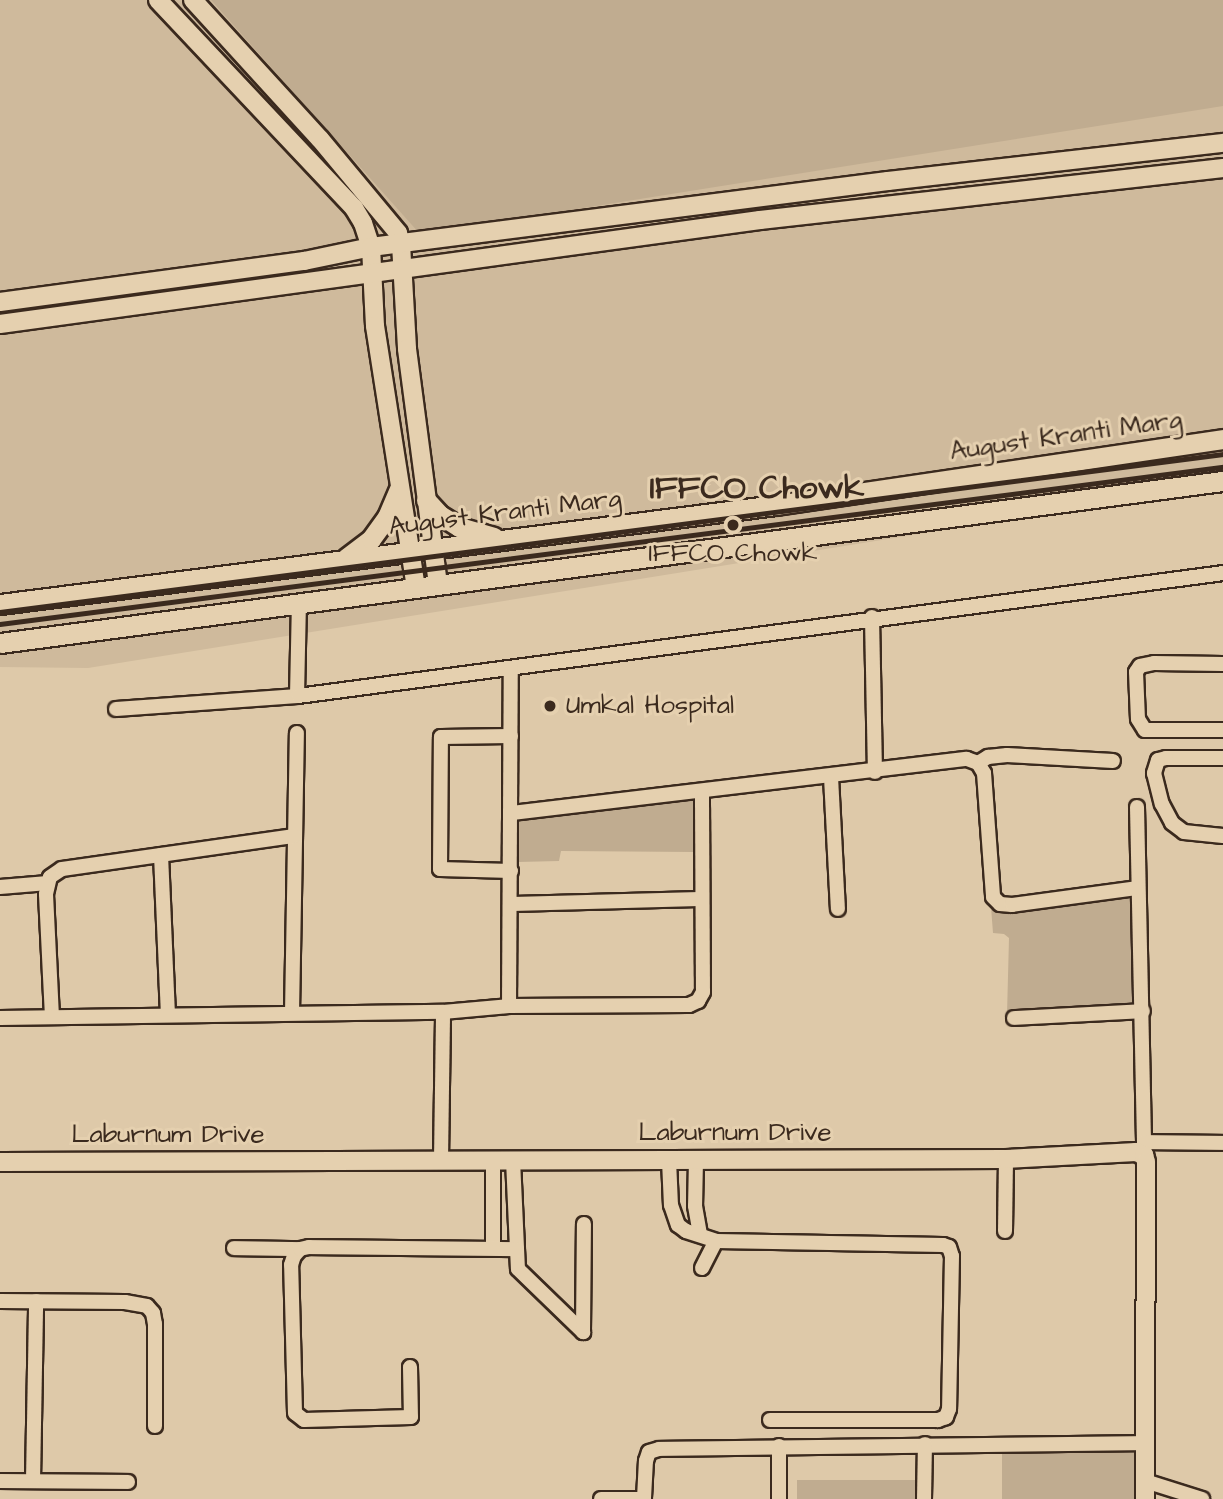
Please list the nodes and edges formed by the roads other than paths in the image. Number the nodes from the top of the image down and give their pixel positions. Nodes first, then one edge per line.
1 (158, 0) edge
2 (193, 0) edge
3 (1223, 143) edge
4 (1223, 168) edge
5 (401, 244) junction
6 (371, 247) junction
7 (402, 270) junction
8 (372, 275) junction
9 (0, 302) edge
10 (0, 324) edge
11 (1223, 439) edge
12 (1223, 481) edge
13 (399, 489) junction
14 (426, 500) junction
15 (509, 539) junction
16 (434, 549) junction
17 (411, 552) junction
18 (342, 560) junction
19 (1223, 573) edge
20 (439, 585) junction
21 (416, 587) junction
22 (299, 603) junction
23 (0, 604) edge
24 (873, 617) junction
25 (0, 643) edge
26 (1223, 664) edge
27 (511, 668) junction
28 (297, 696) junction
29 (116, 709) dead end
30 (1223, 730) edge
31 (297, 733) dead end
32 (511, 736) junction
33 (1223, 758) edge
34 (1113, 761) dead end
35 (978, 762) junction
36 (875, 772) junction
37 (831, 777) junction
38 (702, 792) junction
39 (1137, 807) dead end
40 (512, 813) junction
41 (295, 836) junction
42 (1223, 836) edge
43 (161, 855) junction
44 (511, 871) junction
45 (48, 883) junction
46 (0, 887) edge
47 (1137, 888) junction
48 (702, 899) junction
49 (510, 904) junction
50 (838, 909) dead end
51 (509, 1006) junction
52 (1143, 1011) junction
53 (443, 1012) junction
54 (292, 1013) junction
55 (168, 1015) junction
56 (52, 1017) junction
57 (0, 1018) edge
58 (1014, 1018) dead end
59 (1223, 1143) edge
60 (1144, 1149) junction
61 (1006, 1159) junction
62 (441, 1160) junction
63 (493, 1160) junction
64 (513, 1160) junction
65 (669, 1160) junction
66 (696, 1160) junction
67 (0, 1162) edge
68 (584, 1224) dead end
69 (1005, 1231) dead end
70 (701, 1236) junction
71 (716, 1241) junction
72 (234, 1248) dead end
73 (494, 1248) junction
74 (300, 1249) junction
75 (517, 1249) junction
76 (702, 1268) dead end
77 (0, 1301) edge
78 (36, 1301) junction
79 (410, 1367) dead end
80 (770, 1420) dead end
81 (155, 1426) dead end
82 (1145, 1443) junction
83 (925, 1444) junction
84 (779, 1446) junction
85 (0, 1481) edge
86 (33, 1481) junction
87 (128, 1482) dead end
88 (1145, 1490) edge
89 (601, 1499) edge
90 (644, 1499) edge
91 (779, 1499) edge
92 (924, 1499) edge
93 (1202, 1499) edge

1 - 6 street
2 - 5 street
3 - 5 street
4 - 7 street
5 - 6 street
5 - 7 street
6 - 8 street
6 - 9 street
7 - 8 street
7 - 14 street
8 - 10 street
8 - 13 street
11 - 15 main road, August Kranti Marg
12 - 20 main road
13 - 17 street
13 - 18 main road
14 - 15 main road
14 - 16 street
15 - 16 main road, August Kranti Marg
16 - 17 main road, August Kranti Marg
16 - 20 street
17 - 18 main road, August Kranti Marg
17 - 21 street
18 - 23 main road, August Kranti Marg
19 - 24 street
20 - 21 main road
21 - 22 main road
22 - 25 main road
22 - 28 street
24 - 27 street
24 - 36 street
26 - 30 street
27 - 28 street
27 - 32 street
28 - 29 street
31 - 41 street
32 - 40 street
32 - 44 street
33 - 42 street
34 - 35 street
35 - 36 street
35 - 47 street
36 - 37 street
37 - 38 street
37 - 50 street
38 - 40 street
38 - 48 street
39 - 47 street
40 - 44 street
41 - 43 street
41 - 54 street
43 - 45 street
43 - 55 street
44 - 49 street
45 - 46 street
45 - 56 street
47 - 52 street
48 - 49 street
48 - 51 street
49 - 51 street
51 - 53 street
52 - 58 street
52 - 60 street
53 - 54 street
53 - 62 street
54 - 55 street
55 - 56 street
56 - 57 street
59 - 60 street
60 - 61 street, Laburnum Drive
60 - 82 street
61 - 66 street, Laburnum Drive
61 - 69 street
62 - 63 street, Laburnum Drive
62 - 67 street, Laburnum Drive
63 - 64 street, Laburnum Drive
63 - 73 street
64 - 65 street, Laburnum Drive
64 - 75 street
65 - 66 street, Laburnum Drive
65 - 70 street
66 - 70 street
68 - 75 street
70 - 71 street
71 - 76 street
71 - 80 street
72 - 74 street
73 - 74 street
73 - 75 street
74 - 79 street
77 - 78 street
78 - 81 street
78 - 86 street
82 - 83 street
82 - 88 street
83 - 84 street
83 - 92 street
84 - 90 street
84 - 91 street
85 - 86 street
86 - 87 street
88 - 93 street
89 - 90 street

